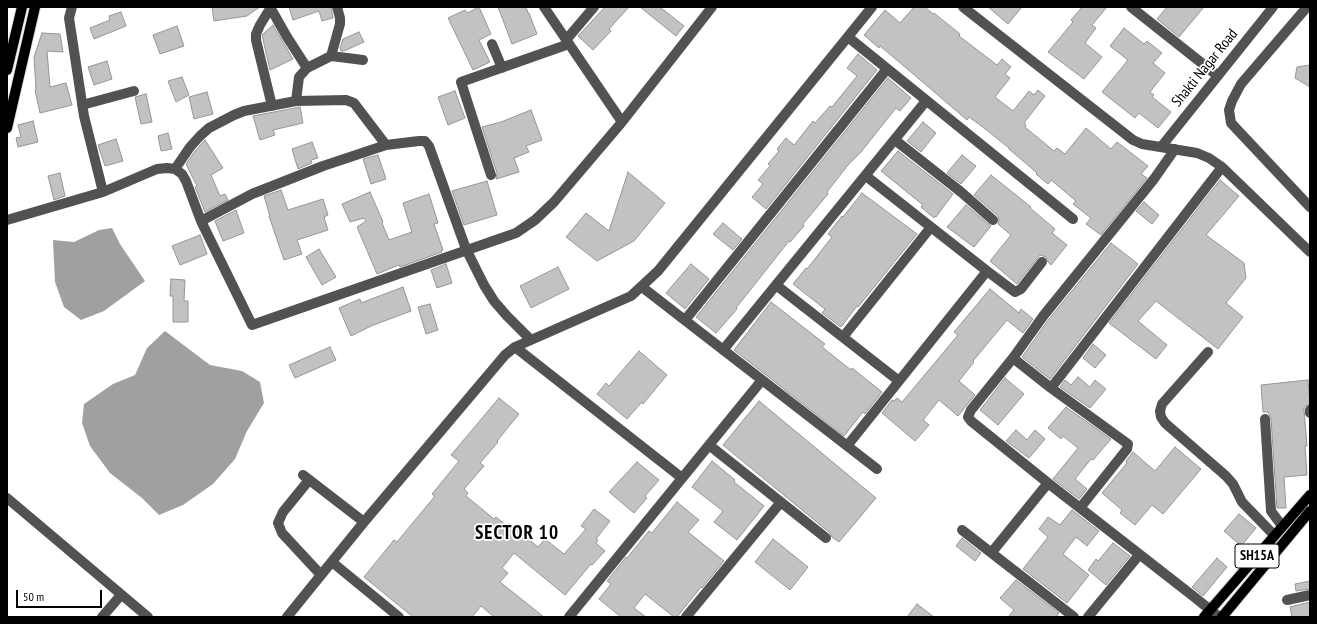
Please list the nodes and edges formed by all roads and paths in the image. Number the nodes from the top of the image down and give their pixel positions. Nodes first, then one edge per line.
1 (22, 7) edge
2 (35, 7) edge
3 (72, 7) edge
4 (270, 7) edge
5 (337, 7) edge
6 (544, 7) edge
7 (594, 7) edge
8 (712, 7) edge
9 (872, 7) edge
10 (963, 7) edge
11 (1273, 7) edge
12 (1307, 7) edge
13 (1137, 9) edge
14 (848, 37) junction
15 (567, 42) junction
16 (492, 44) dead end
17 (331, 56) junction
18 (362, 60) dead end
19 (307, 68) junction
20 (502, 68) junction
21 (887, 69) junction
22 (7, 70) edge
23 (1218, 76) junction
24 (134, 91) dead end
25 (296, 101) junction
26 (926, 101) junction
27 (82, 105) junction
28 (272, 106) junction
29 (622, 122) junction
30 (7, 126) edge
31 (895, 140) junction
32 (386, 145) junction
33 (1161, 147) junction
34 (1175, 149) junction
35 (1222, 167) junction
36 (175, 168) junction
37 (491, 175) dead end
38 (866, 176) junction
39 (104, 192) junction
40 (1310, 207) edge
41 (1073, 219) dead end
42 (7, 220) edge
43 (993, 220) dead end
44 (201, 221) junction
45 (931, 227) junction
46 (466, 249) junction
47 (1310, 252) edge
48 (1042, 262) dead end
49 (987, 271) junction
50 (776, 285) junction
51 (642, 287) junction
52 (685, 320) junction
53 (843, 337) junction
54 (532, 340) junction
55 (515, 347) junction
56 (723, 350) junction
57 (1208, 352) dead end
58 (1012, 358) junction
59 (762, 380) junction
60 (899, 381) junction
61 (1051, 388) junction
62 (1310, 410) edge
63 (1310, 413) edge
64 (1265, 419) dead end
65 (709, 445) junction
66 (847, 446) junction
67 (877, 469) dead end
68 (682, 478) junction
69 (1048, 483) junction
70 (1310, 495) edge
71 (7, 498) edge
72 (781, 502) junction
73 (1080, 508) junction
74 (1310, 511) edge
75 (364, 522) junction
76 (1282, 526) junction
77 (962, 530) dead end
78 (1274, 535) junction
79 (826, 538) dead end
80 (992, 552) junction
81 (1139, 554) junction
82 (332, 562) junction
83 (321, 575) junction
84 (121, 594) junction
85 (1310, 595) edge
86 (1287, 600) dead end
87 (1207, 613) edge
88 (102, 617) edge
89 (148, 617) edge
90 (287, 617) edge
91 (399, 617) edge
92 (569, 617) edge
93 (686, 617) edge
94 (1074, 617) edge
95 (1088, 617) edge
96 (1219, 617) edge
97 (1222, 617) edge

1 - 22 main road
2 - 30 main road
3 - 27 street
4 - 19 street
4 - 28 street
5 - 17 street
6 - 15 street
7 - 15 street
8 - 29 street
9 - 14 street
10 - 33 street
11 - 23 street, Shakti Nagar Road
12 - 40 street
13 - 23 street
14 - 21 street
14 - 51 street
15 - 20 street
15 - 29 street
16 - 20 street
17 - 18 street
17 - 19 street
19 - 25 street
20 - 37 street
21 - 26 street
21 - 52 street
23 - 33 street, Shakti Nagar Road
24 - 27 street
25 - 28 street
25 - 32 street
26 - 31 street
26 - 41 street
27 - 39 street
28 - 36 street
29 - 46 street
31 - 38 street
31 - 43 street
32 - 44 street
32 - 46 street
33 - 34 street
34 - 35 street
34 - 58 street
35 - 47 street
35 - 61 street
36 - 39 street
36 - 44 street
38 - 45 street
38 - 50 street
39 - 42 street
44 - 46 street
45 - 49 street
45 - 53 street
46 - 54 street
48 - 49 street
49 - 60 street
50 - 53 street
50 - 56 street
51 - 52 street
51 - 54 street
52 - 56 street
53 - 60 street
54 - 55 street
55 - 68 street
55 - 75 street
56 - 59 street
57 - 78 street
58 - 61 street
58 - 69 street
59 - 65 street
59 - 66 street
60 - 66 street
61 - 73 street
62 - 63 street
64 - 76 street
65 - 68 street
65 - 72 street
66 - 67 street
68 - 92 street
69 - 73 street
69 - 80 street
70 - 76 main road, SH15A
71 - 84 street
72 - 79 street
72 - 93 street
73 - 81 street
74 - 97 main road, SH15A
75 - 82 street
75 - 83 street
76 - 78 main road, SH15A
77 - 80 street
78 - 87 main road, SH15A
80 - 94 street
81 - 87 street
81 - 95 street
82 - 83 street
82 - 91 street
83 - 90 street
84 - 88 street
84 - 89 street
85 - 86 street
87 - 96 street

